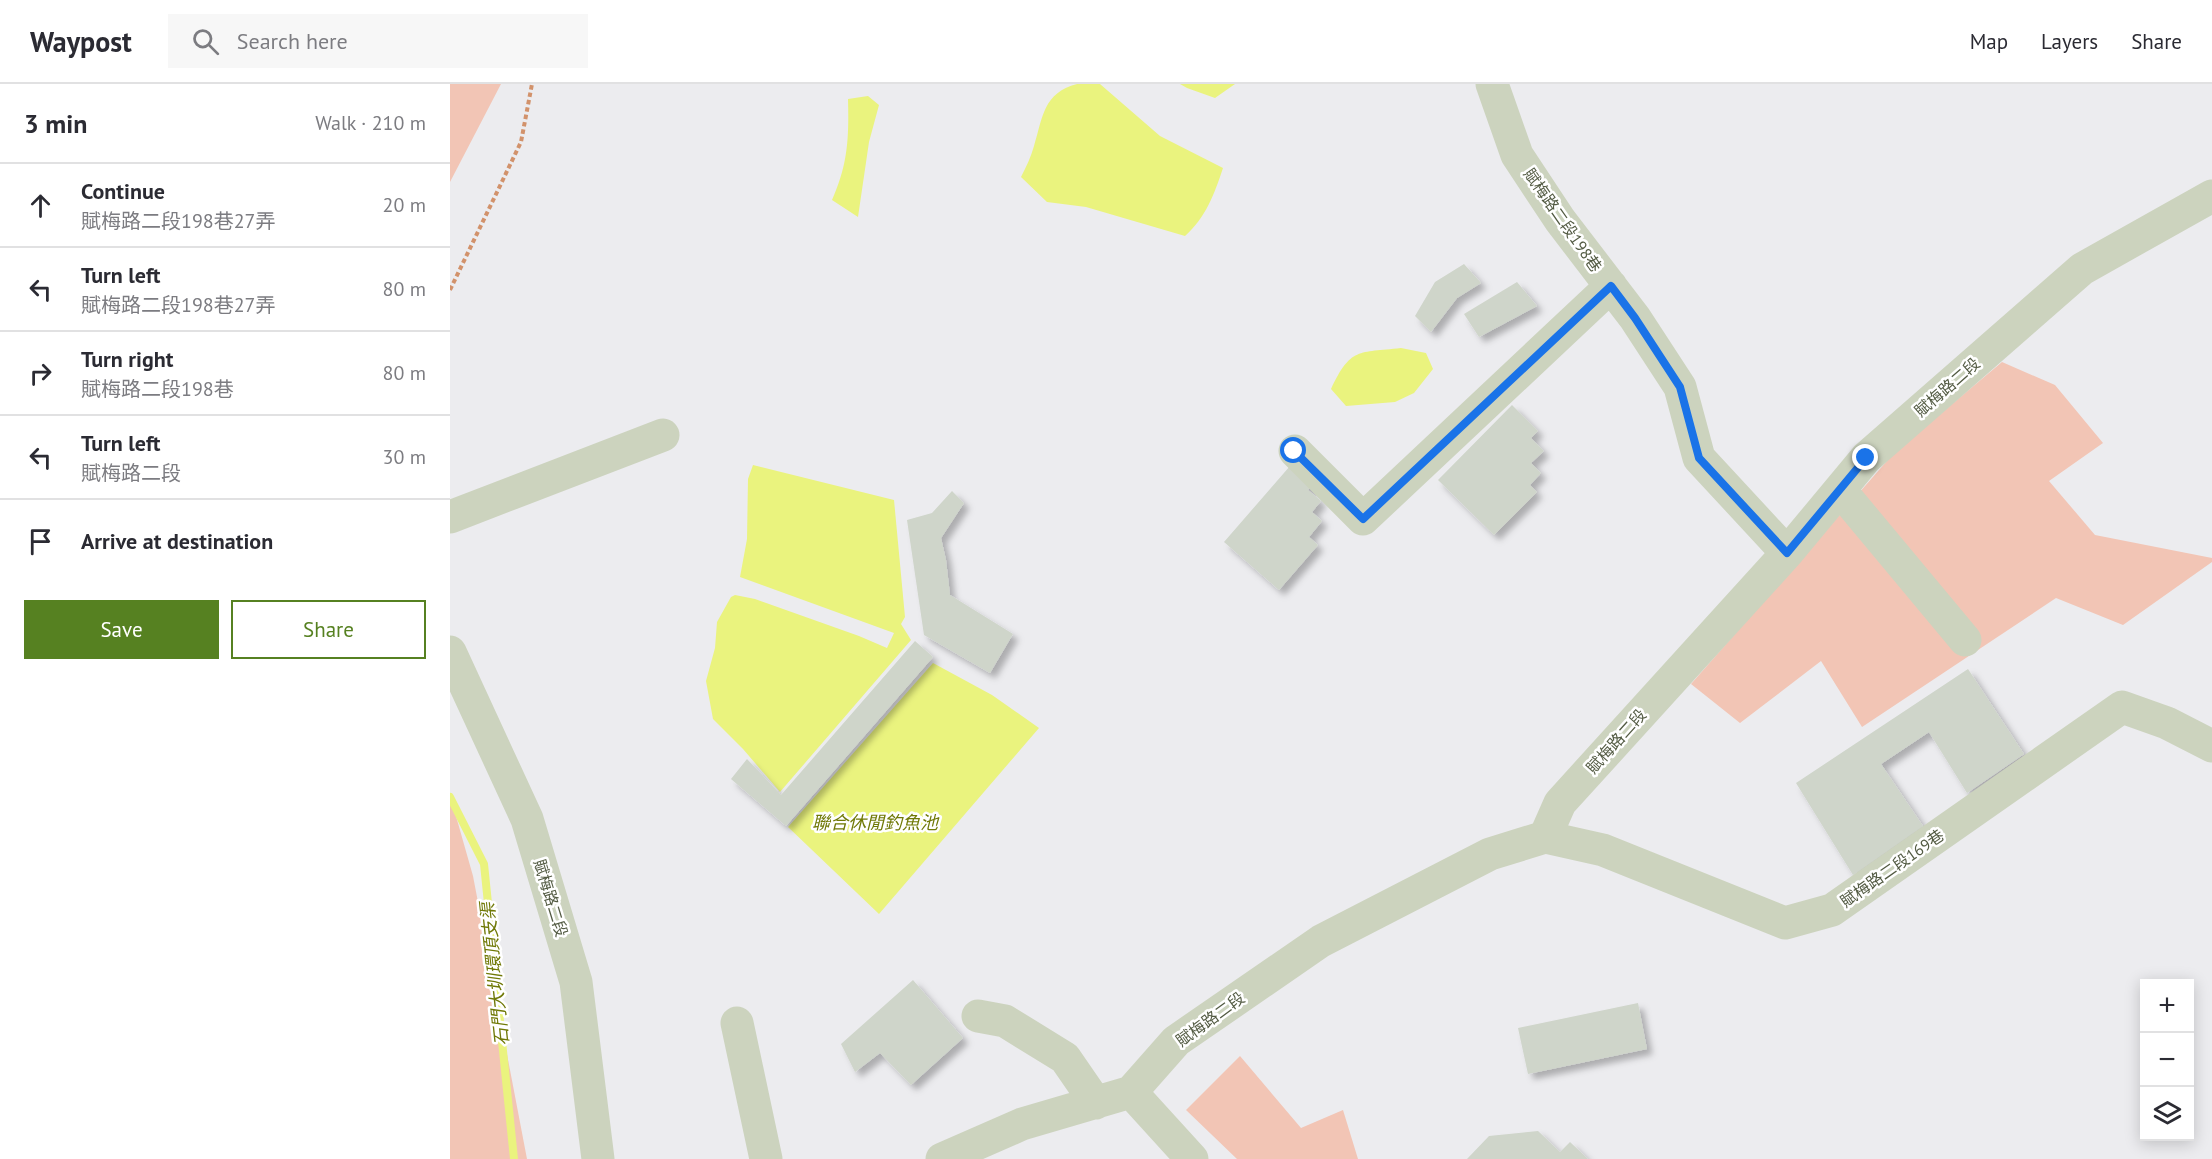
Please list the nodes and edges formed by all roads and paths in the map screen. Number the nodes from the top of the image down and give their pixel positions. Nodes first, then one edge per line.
1 (532, 84) edge
2 (1492, 84) edge
3 (2212, 196) edge
4 (1611, 286) junction
5 (450, 290) edge
6 (663, 435) dead end
7 (1294, 451) dead end
8 (1840, 489) junction
9 (450, 517) edge
10 (1787, 553) junction
11 (1965, 640) dead end
12 (450, 652) edge
13 (2209, 741) edge
14 (1545, 837) junction
15 (978, 1016) dead end
16 (737, 1023) dead end
17 (1131, 1092) junction
18 (1096, 1103) junction
19 (598, 1159) edge
20 (766, 1159) edge
21 (942, 1159) edge
22 (1192, 1159) edge

1 - 5 path
2 - 4 street, 賦梅路二段198巷
3 - 8 street, 賦梅路二段
4 - 7 street
4 - 10 street, 賦梅路二段198巷
6 - 9 street
8 - 10 street, 賦梅路二段
8 - 11 street
10 - 14 street, 賦梅路二段
12 - 19 street, 賦梅路二段
13 - 14 street, 賦梅路二段169巷
14 - 17 street, 賦梅路二段
15 - 18 street
16 - 20 street
17 - 18 street
17 - 22 street
18 - 21 street

